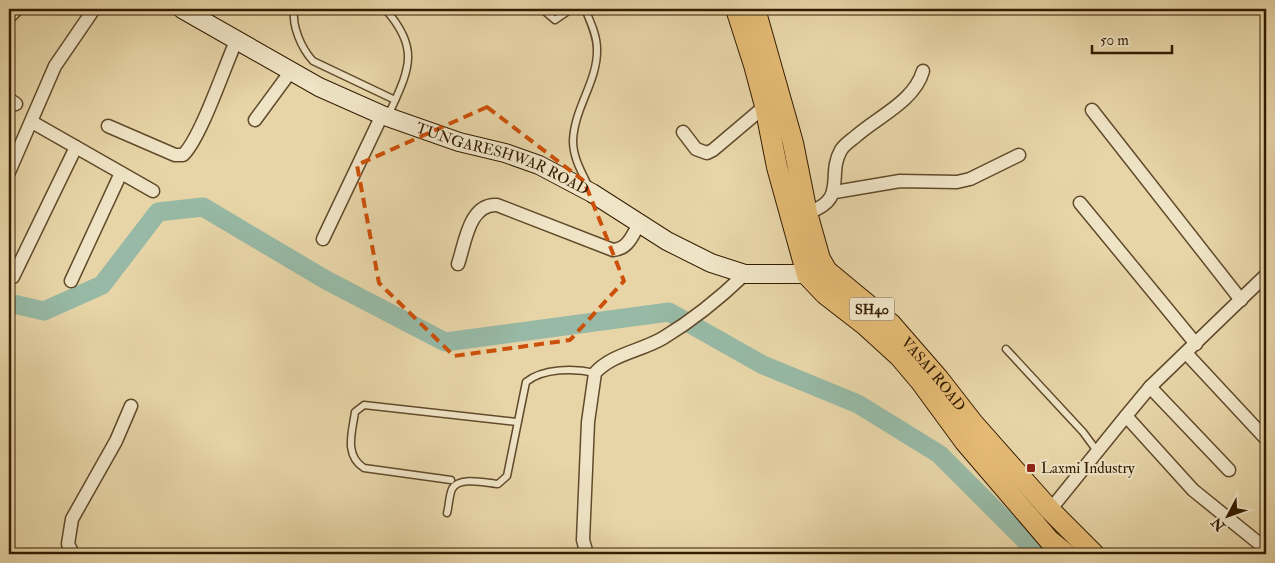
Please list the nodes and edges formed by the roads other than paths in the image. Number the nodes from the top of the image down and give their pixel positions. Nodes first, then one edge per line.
1 (17, 9) edge
2 (94, 9) edge
3 (182, 9) edge
4 (294, 9) edge
5 (385, 9) edge
6 (542, 9) edge
7 (571, 9) edge
8 (585, 9) edge
9 (736, 9) edge
10 (755, 9) edge
11 (9, 17) edge
12 (236, 39) junction
13 (291, 71) junction
14 (923, 71) dead end
15 (395, 100) junction
16 (765, 106) junction
17 (1092, 110) dead end
18 (385, 116) junction
19 (254, 120) dead end
20 (32, 122) junction
21 (108, 126) dead end
22 (683, 132) dead end
23 (76, 147) junction
24 (1019, 155) dead end
25 (9, 172) edge
26 (121, 173) junction
27 (153, 191) dead end
28 (835, 192) junction
29 (592, 193) junction
30 (1080, 203) dead end
31 (807, 213) junction
32 (639, 224) junction
33 (323, 239) dead end
34 (458, 264) dead end
35 (829, 273) junction
36 (745, 274) junction
37 (1266, 275) edge
38 (807, 276) junction
39 (13, 277) dead end
40 (70, 281) dead end
41 (1241, 300) junction
42 (1196, 344) junction
43 (1006, 349) dead end
44 (1186, 353) junction
45 (595, 373) junction
46 (1150, 387) junction
47 (131, 406) dead end
48 (1126, 416) junction
49 (517, 422) junction
50 (1266, 439) edge
51 (1097, 451) junction
52 (1229, 470) dead end
53 (452, 480) dead end
54 (1050, 510) junction
55 (448, 513) dead end
56 (1266, 549) edge
57 (73, 554) edge
58 (586, 554) edge
59 (1066, 554) edge
60 (1094, 554) edge

1 - 11 street
2 - 20 street
3 - 12 street, TUNGARESHWAR ROAD
4 - 15 lane
5 - 15 lane
6 - 7 lane
8 - 29 lane
9 - 16 main road, VASAI ROAD / SH40
10 - 31 main road, VASAI ROAD / SH40
12 - 13 street, TUNGARESHWAR ROAD
12 - 21 street
13 - 18 street, TUNGARESHWAR ROAD
13 - 19 street
14 - 28 street
15 - 18 lane
16 - 22 street
16 - 38 main road, VASAI ROAD / SH40
17 - 41 street
18 - 29 street, TUNGARESHWAR ROAD
18 - 33 street
20 - 23 street
20 - 25 street
23 - 26 street
23 - 39 street
24 - 28 street
26 - 27 street
26 - 40 street
28 - 31 street
29 - 32 street, TUNGARESHWAR ROAD
30 - 42 street
31 - 35 main road, VASAI ROAD / SH40
32 - 34 street
32 - 36 street, TUNGARESHWAR ROAD
35 - 38 street, TUNGARESHWAR ROAD
35 - 54 main road, VASAI ROAD / SH40
36 - 38 street, TUNGARESHWAR ROAD
36 - 45 street
37 - 41 street
38 - 59 main road, VASAI ROAD / SH40
41 - 42 street
42 - 44 street
43 - 51 lane
44 - 46 street
44 - 50 street
45 - 49 lane
45 - 58 street
46 - 48 street
46 - 52 street
47 - 57 street
48 - 51 street
48 - 56 street
49 - 53 lane
49 - 55 lane
51 - 54 street
54 - 60 main road, VASAI ROAD / SH40

